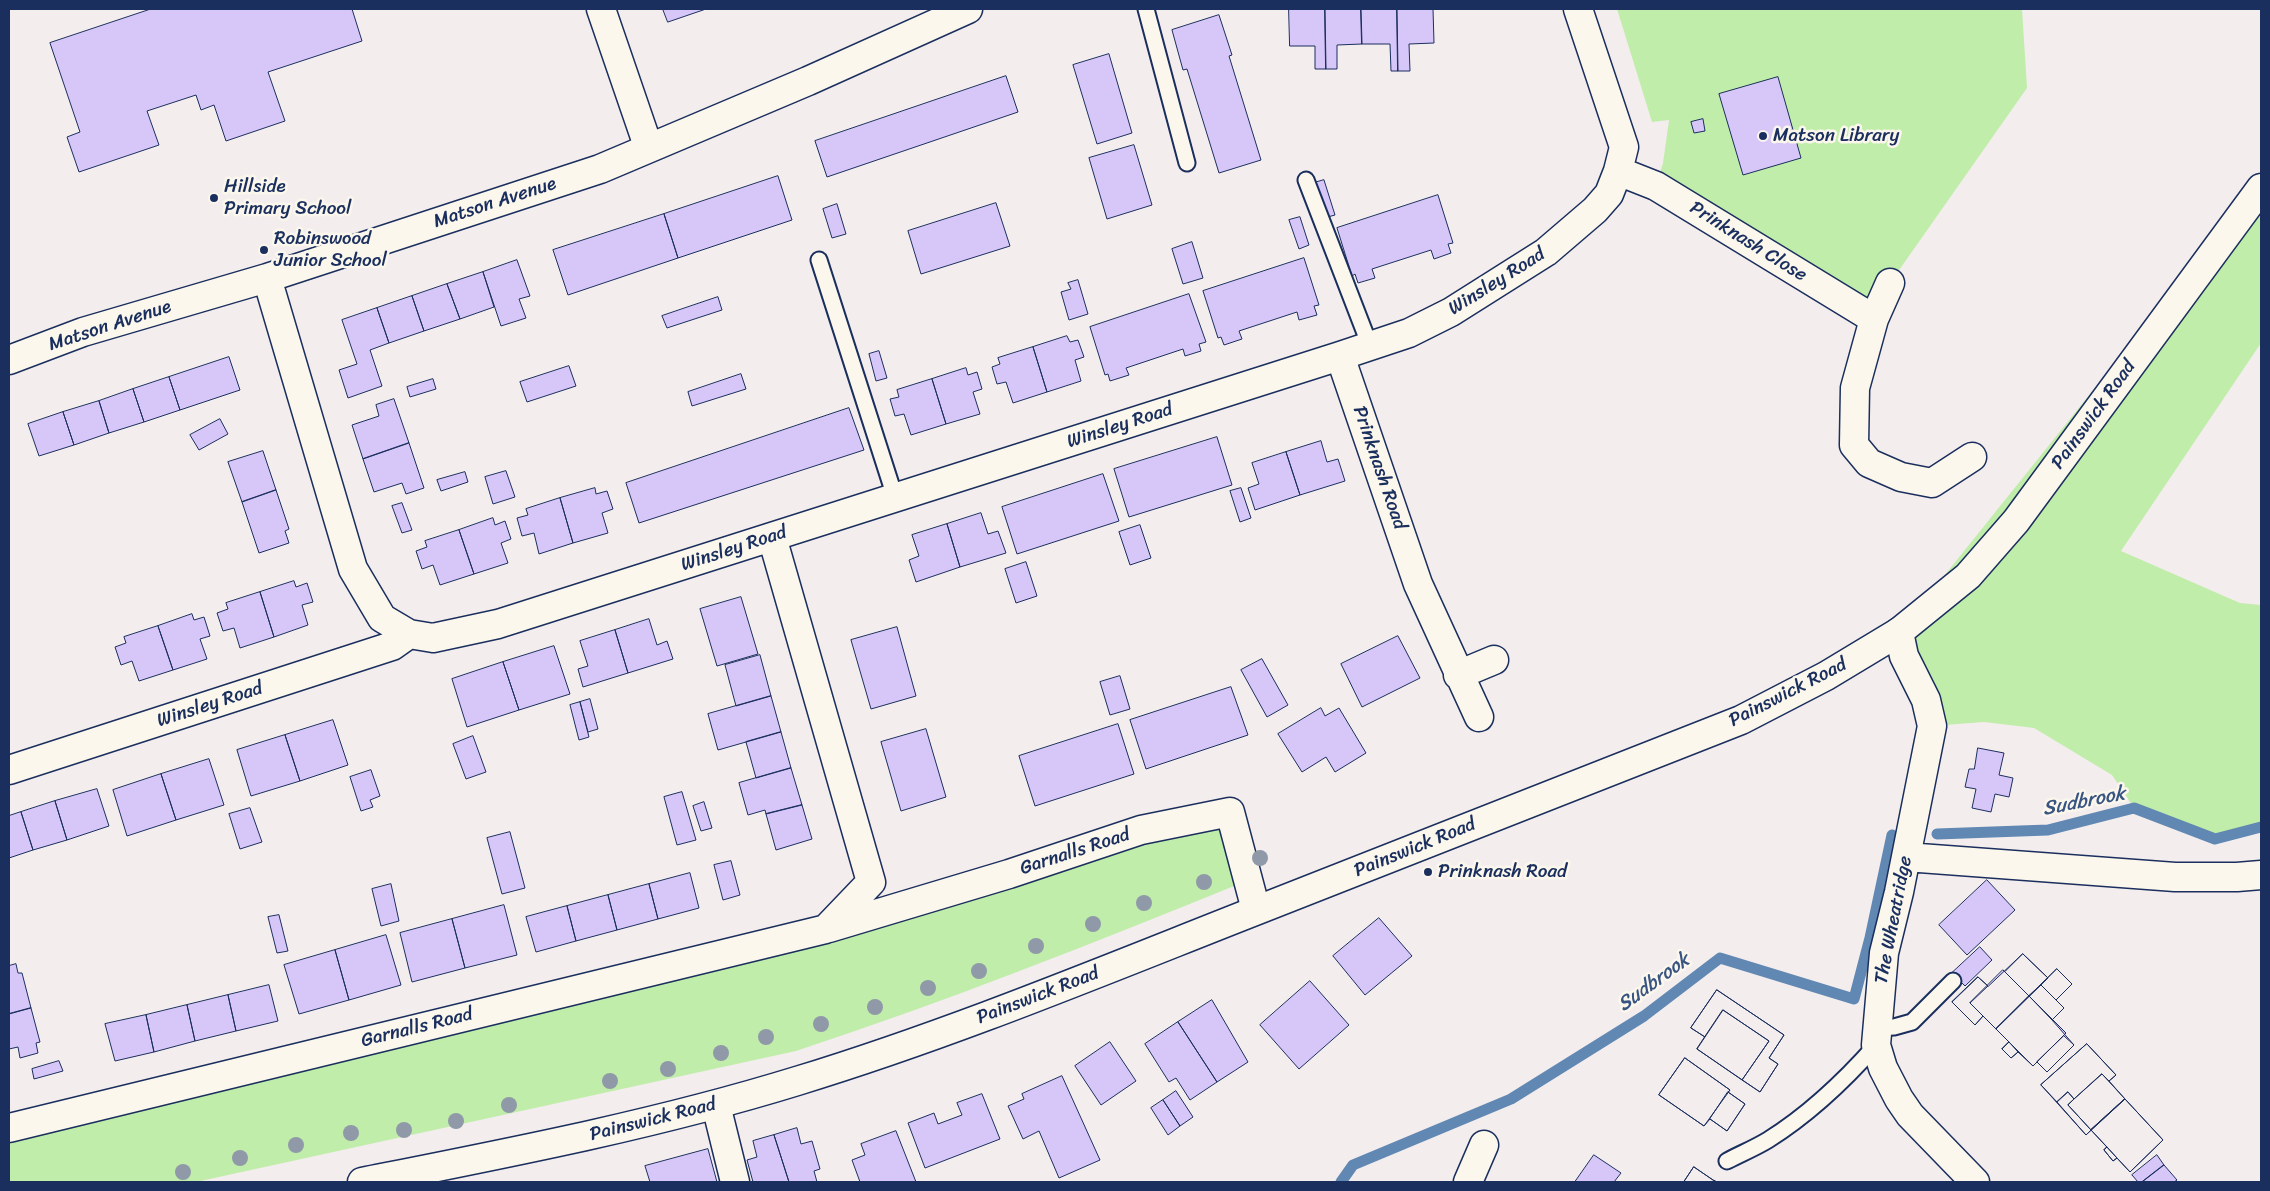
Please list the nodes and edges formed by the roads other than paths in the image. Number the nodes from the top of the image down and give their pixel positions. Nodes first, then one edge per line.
1 (601, 9) edge
2 (968, 9) edge
3 (1146, 9) edge
4 (1578, 9) edge
5 (648, 146) junction
6 (1187, 163) dead end
7 (1618, 171) junction
8 (1306, 180) dead end
9 (2261, 188) edge
10 (819, 260) dead end
11 (267, 278) junction
12 (1890, 283) dead end
13 (1874, 319) junction
14 (1370, 346) junction
15 (1340, 356) junction
16 (9, 360) edge
17 (1972, 457) dead end
18 (894, 497) junction
19 (772, 537) junction
20 (1899, 632) junction
21 (409, 634) junction
22 (1494, 660) dead end
23 (1458, 675) junction
24 (1479, 717) dead end
25 (9, 770) edge
26 (1906, 857) junction
27 (2261, 875) edge
28 (1256, 910) junction
29 (826, 929) junction
30 (1953, 981) dead end
31 (1877, 1036) junction
32 (716, 1105) junction
33 (9, 1128) edge
34 (1484, 1145) dead end
35 (1727, 1161) dead end
36 (362, 1182) edge
37 (735, 1182) edge
38 (1468, 1182) edge
39 (1975, 1182) edge

1 - 5 street
2 - 5 street, Matson Avenue
3 - 6 lane
4 - 7 street, Winsley Road
5 - 11 street, Matson Avenue
7 - 13 street, Prinknash Close
7 - 14 street, Winsley Road
8 - 14 lane
9 - 20 street, Painswick Road
10 - 18 lane
11 - 16 street, Matson Avenue
11 - 21 street, Winsley Road
12 - 13 street
13 - 17 street
14 - 15 street, Winsley Road
15 - 18 street, Winsley Road
15 - 23 street, Prinknash Road
18 - 19 street, Winsley Road
19 - 21 street, Winsley Road
19 - 29 street
20 - 26 street, The Wheatridge
20 - 28 street, Painswick Road
21 - 25 street, Winsley Road
22 - 23 street
23 - 24 street, Prinknash Road
26 - 27 street
26 - 31 street, The Wheatridge
28 - 29 street, Garnalls Road
28 - 32 street, Painswick Road
29 - 33 street, Garnalls Road
30 - 31 lane
31 - 35 lane
31 - 39 street, The Wheatridge
32 - 36 street, Painswick Road
32 - 37 street
34 - 38 street

